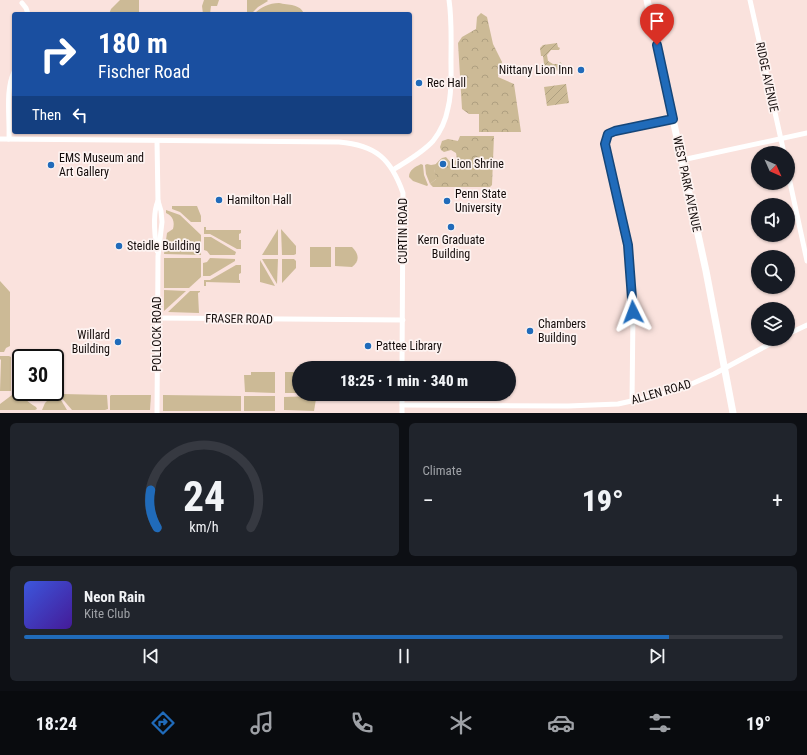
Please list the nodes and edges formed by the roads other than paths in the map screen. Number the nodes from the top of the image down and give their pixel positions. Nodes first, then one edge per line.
1 (449, 0) edge
2 (647, 0) edge
3 (750, 0) edge
4 (22, 3) dead end
5 (27, 12) edge
6 (12, 77) edge
7 (673, 119) junction
8 (807, 133) edge
9 (0, 139) edge
10 (9, 139) junction
11 (780, 139) junction
12 (157, 141) junction
13 (782, 146) edge
14 (682, 160) junction
15 (393, 170) junction
16 (791, 190) edge
17 (807, 261) edge
18 (158, 318) junction
19 (403, 320) junction
20 (807, 325) edge
21 (795, 331) edge
22 (766, 346) edge
23 (402, 361) edge
24 (724, 368) junction
25 (402, 401) edge
26 (632, 401) junction
27 (402, 405) junction
28 (157, 413) edge
29 (402, 413) edge
30 (733, 413) edge

1 - 15 street
2 - 7 main road, WEST PARK AVENUE
3 - 11 street, RIDGE AVENUE
4 - 5 street
6 - 10 street
7 - 14 main road, WEST PARK AVENUE
7 - 26 street
8 - 11 street
9 - 10 street
10 - 12 street
11 - 13 street, RIDGE AVENUE
11 - 14 street
12 - 15 street
12 - 18 street, POLLOCK ROAD
14 - 24 main road, WEST PARK AVENUE
15 - 19 street, CURTIN ROAD
16 - 17 street
18 - 19 street, FRASER ROAD
18 - 28 street, POLLOCK ROAD
19 - 23 street, CURTIN ROAD
20 - 21 street
22 - 24 street, ALLEN ROAD
24 - 26 street, ALLEN ROAD
24 - 30 main road, WEST PARK AVENUE
25 - 27 street
26 - 27 street, ALLEN ROAD
27 - 29 street

